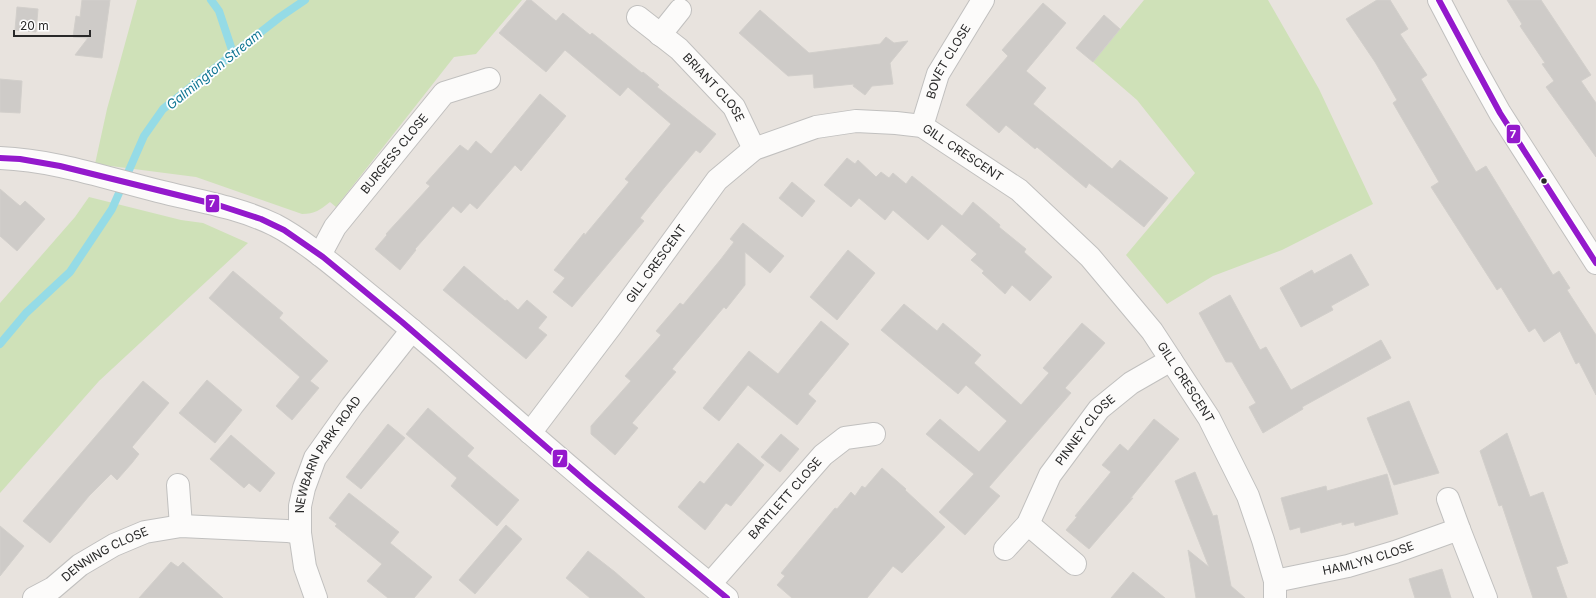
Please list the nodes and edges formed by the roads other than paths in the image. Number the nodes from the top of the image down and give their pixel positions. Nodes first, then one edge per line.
1 (983, 0) edge
2 (1439, 0) edge
3 (680, 10) dead end
4 (638, 17) dead end
5 (660, 35) junction
6 (489, 79) dead end
7 (922, 126) junction
8 (754, 149) junction
9 (0, 158) edge
10 (1593, 251) edge
11 (320, 255) junction
12 (412, 330) junction
13 (1171, 360) junction
14 (530, 433) junction
15 (874, 434) dead end
16 (178, 485) dead end
17 (1448, 499) dead end
18 (1028, 524) junction
19 (182, 526) junction
20 (1459, 529) junction
21 (300, 533) junction
22 (1005, 549) dead end
23 (1075, 564) dead end
24 (710, 584) junction
25 (1275, 590) edge
26 (34, 598) edge
27 (316, 598) edge
28 (727, 598) edge
29 (1486, 598) edge

1 - 7 street, BOVET CLOSE
2 - 10 street
3 - 5 street
4 - 5 street, BRIANT CLOSE
5 - 8 street, BRIANT CLOSE
6 - 11 street, BURGESS CLOSE
7 - 8 street, GILL CRESCENT
7 - 13 street, GILL CRESCENT
8 - 14 street, GILL CRESCENT
9 - 11 street
11 - 12 street
12 - 14 street
12 - 21 street, NEWBARN PARK ROAD
13 - 18 street, PINNEY CLOSE
13 - 25 street, GILL CRESCENT
14 - 24 street
15 - 24 street, BARTLETT CLOSE
16 - 19 street
17 - 20 street
18 - 22 street, PINNEY CLOSE
18 - 23 street
19 - 21 street, DENNING CLOSE
19 - 26 street, DENNING CLOSE
20 - 25 street, HAMLYN CLOSE
20 - 29 street
21 - 27 street, NEWBARN PARK ROAD
24 - 28 street

